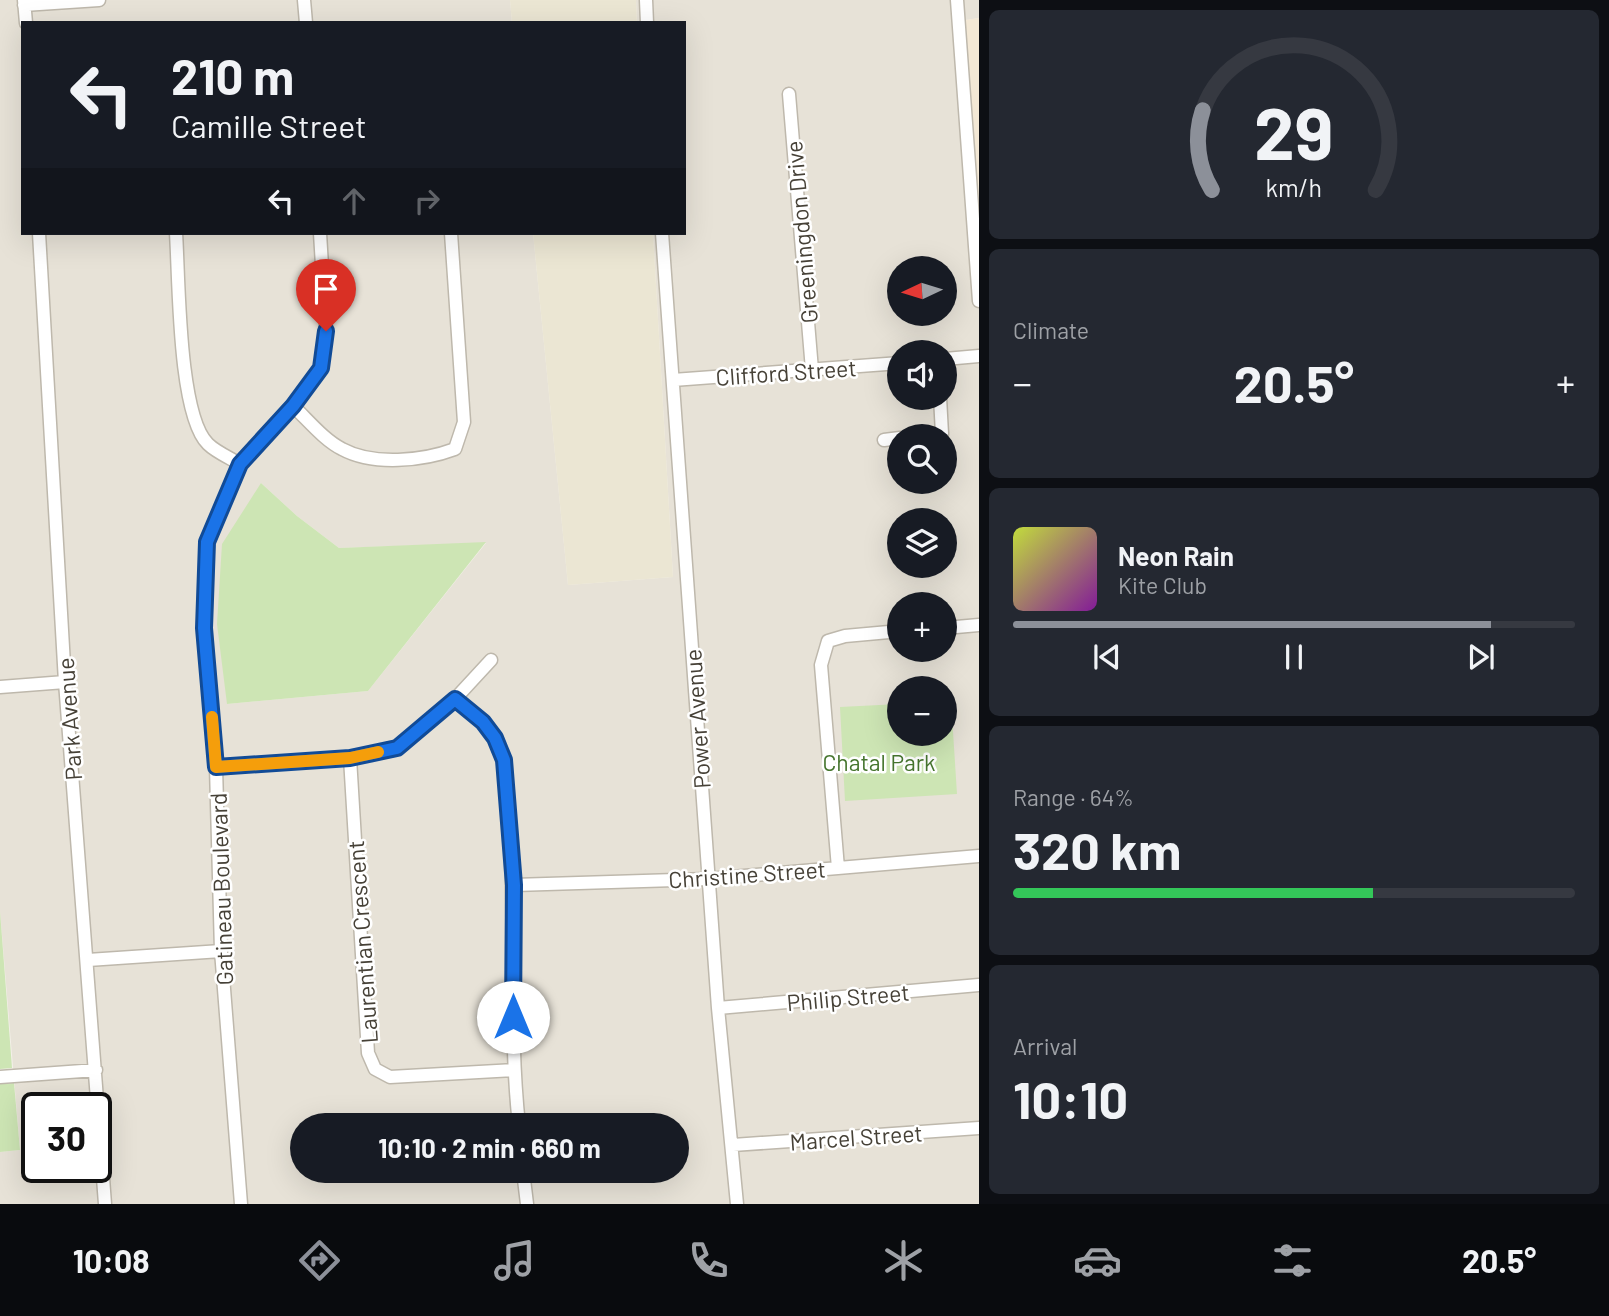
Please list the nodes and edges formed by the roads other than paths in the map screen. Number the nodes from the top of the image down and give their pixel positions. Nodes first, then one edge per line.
1 (99, 0) edge
2 (304, 0) edge
3 (646, 0) edge
4 (957, 0) edge
5 (24, 2) edge
6 (26, 21) edge
7 (306, 21) edge
8 (647, 21) edge
9 (789, 94) dead end
10 (39, 235) edge
11 (176, 235) edge
12 (320, 235) edge
13 (451, 235) edge
14 (662, 235) edge
15 (979, 301) edge
16 (979, 356) edge
17 (957, 358) edge
18 (887, 364) edge
19 (812, 370) junction
20 (673, 380) junction
21 (293, 406) junction
22 (884, 440) dead end
23 (887, 440) edge
24 (240, 464) junction
25 (979, 625) edge
26 (957, 627) edge
27 (887, 632) edge
28 (491, 660) dead end
29 (65, 682) junction
30 (0, 687) edge
31 (455, 699) junction
32 (350, 758) junction
33 (216, 767) junction
34 (979, 856) edge
35 (838, 868) junction
36 (708, 879) junction
37 (514, 885) junction
38 (221, 951) junction
39 (88, 960) junction
40 (979, 985) edge
41 (718, 1008) junction
42 (96, 1070) junction
43 (513, 1070) junction
44 (0, 1077) edge
45 (518, 1113) edge
46 (979, 1128) edge
47 (733, 1145) junction
48 (524, 1183) edge
49 (105, 1204) edge
50 (241, 1204) edge
51 (527, 1204) edge
52 (737, 1204) edge

1 - 5 street
2 - 7 street
3 - 8 street
4 - 15 street
5 - 6 street
9 - 19 street, Greeningdon Drive
10 - 29 street, Park Avenue
11 - 24 street
12 - 21 street, Gatineau Boulevard
13 - 21 street
14 - 20 street, Power Avenue
16 - 17 street
18 - 19 street, Clifford Street
19 - 20 street, Clifford Street
20 - 36 street, Power Avenue
21 - 24 street, Gatineau Boulevard
22 - 23 street
24 - 33 street, Gatineau Boulevard
25 - 26 street
27 - 35 street
28 - 31 street
29 - 30 street
29 - 39 street, Park Avenue
31 - 32 street
31 - 37 street
32 - 33 street
32 - 43 street, Laurentian Crescent
33 - 38 street, Gatineau Boulevard
34 - 35 street, Christine Street
35 - 36 street, Christine Street
36 - 37 street, Christine Street
36 - 41 street, Power Avenue
37 - 43 street
38 - 39 street
38 - 50 street, Gatineau Boulevard
39 - 42 street, Park Avenue
40 - 41 street, Philip Street
41 - 47 street, Power Avenue
42 - 44 street
42 - 49 street, Park Avenue
43 - 45 street
46 - 47 street, Marcel Street
47 - 52 street, Power Avenue
48 - 51 street

